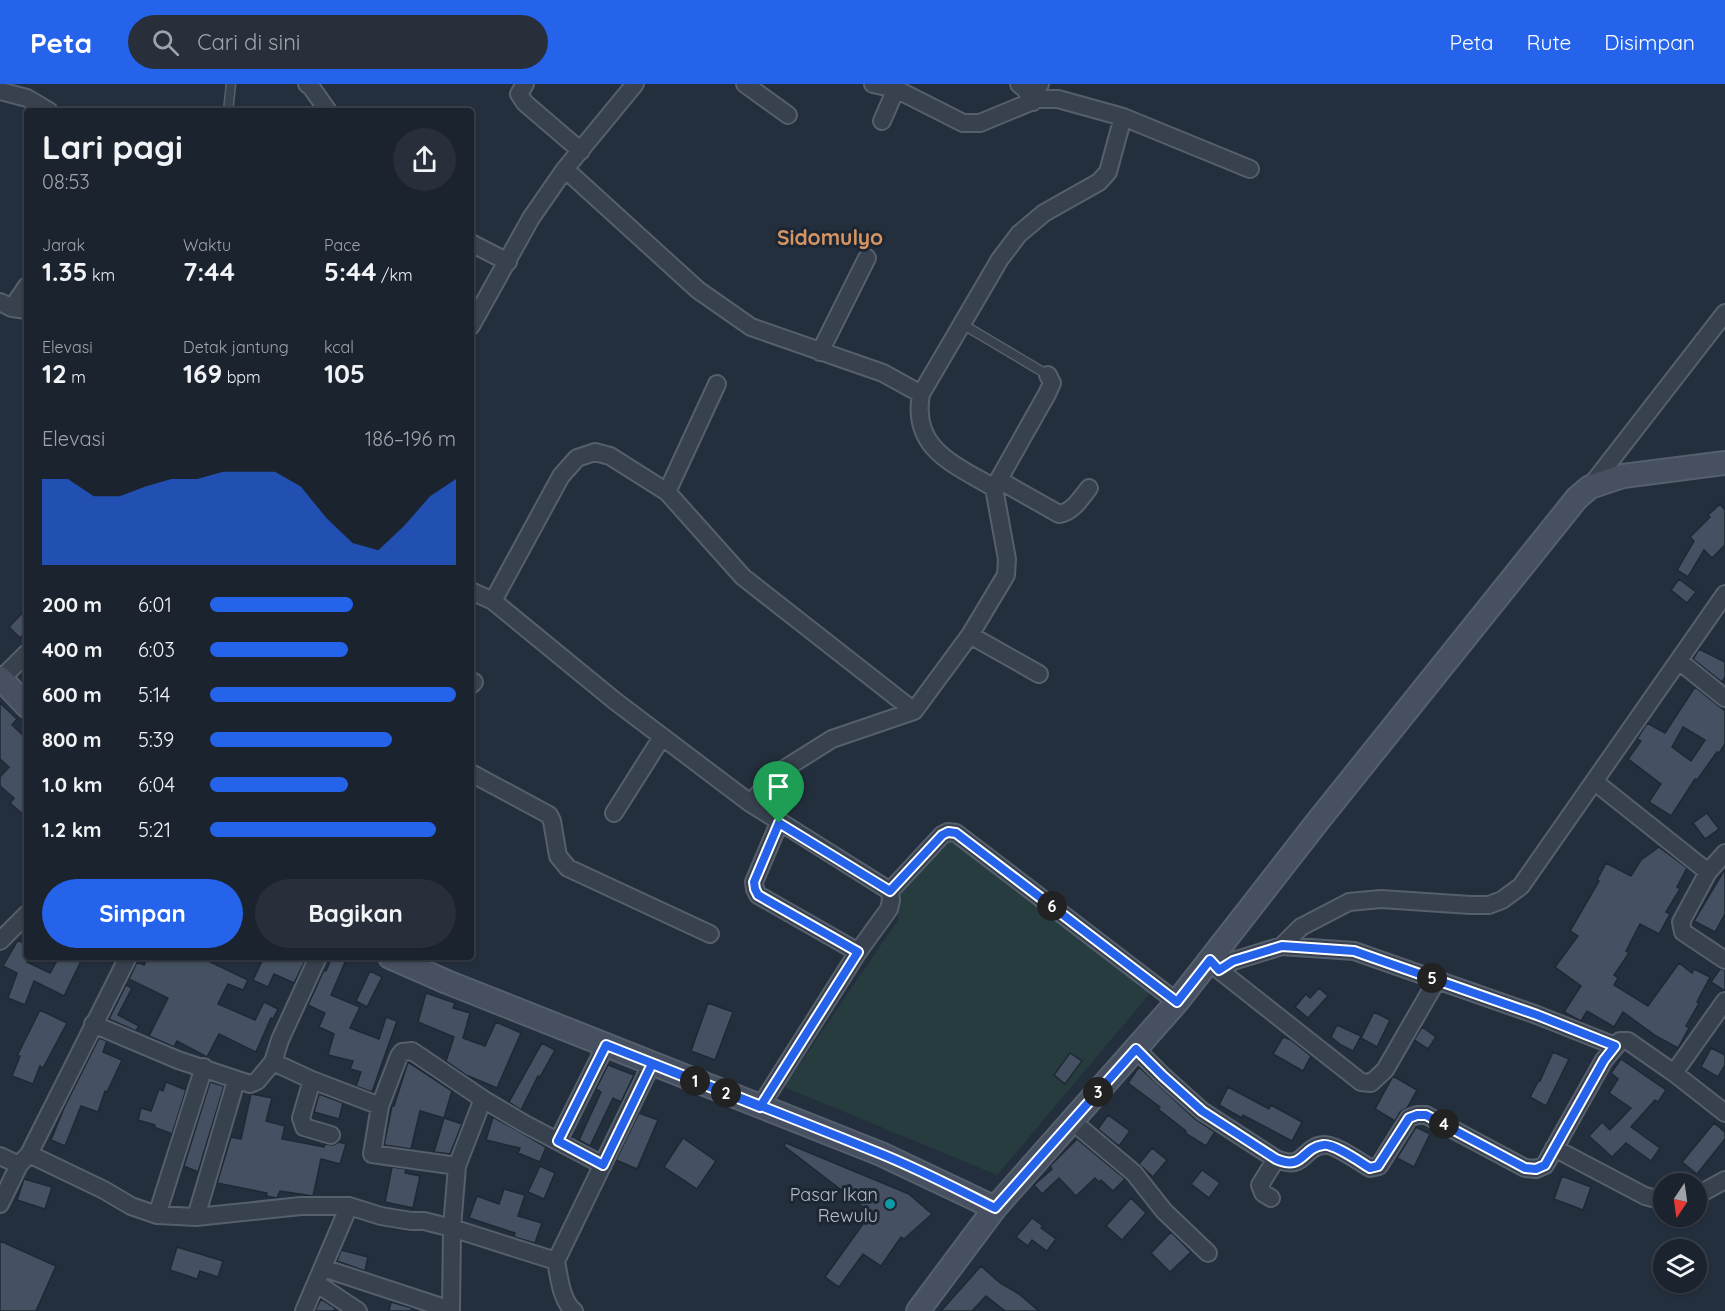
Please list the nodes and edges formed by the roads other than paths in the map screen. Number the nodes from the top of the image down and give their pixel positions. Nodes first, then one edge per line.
1 (231, 84) edge
2 (307, 84) edge
3 (525, 84) edge
4 (635, 84) edge
5 (745, 84) edge
6 (873, 84) edge
7 (1019, 84) edge
8 (896, 89) junction
9 (0, 91) edge
10 (1037, 95) edge
11 (44, 108) edge
12 (228, 108) edge
13 (326, 108) edge
14 (788, 115) dead end
15 (1123, 117) junction
16 (882, 121) dead end
17 (580, 151) junction
18 (565, 169) junction
19 (1250, 169) dead end
20 (474, 245) edge
21 (867, 258) dead end
22 (507, 262) junction
23 (24, 290) edge
24 (13, 307) edge
25 (1725, 313) edge
26 (474, 321) edge
27 (962, 324) junction
28 (820, 352) junction
29 (1048, 375) joint
30 (717, 384) dead end
31 (921, 394) junction
32 (1725, 463) edge
33 (996, 484) junction
34 (1590, 487) junction
35 (1089, 488) dead end
36 (667, 492) junction
37 (474, 592) edge
38 (1725, 594) edge
39 (493, 601) junction
40 (970, 635) junction
41 (24, 656) edge
42 (1679, 661) junction
43 (1039, 674) dead end
44 (0, 679) edge
45 (1725, 698) edge
46 (24, 703) edge
47 (914, 711) junction
48 (662, 737) junction
49 (474, 774) edge
50 (1595, 782) junction
51 (750, 803) junction
52 (614, 813) dead end
53 (779, 823) junction
54 (1725, 853) edge
55 (1708, 872) junction
56 (890, 891) junction
57 (24, 917) edge
58 (710, 934) dead end
59 (0, 941) edge
60 (1282, 946) junction
61 (858, 952) junction
62 (126, 960) edge
63 (317, 960) edge
64 (397, 960) edge
65 (1725, 960) edge
66 (1214, 965) junction
67 (1437, 980) junction
68 (1725, 1001) edge
69 (1177, 1002) junction
70 (93, 1024) junction
71 (606, 1045) junction
72 (1615, 1046) junction
73 (1136, 1049) junction
74 (273, 1062) junction
75 (652, 1064) junction
76 (204, 1067) junction
77 (1674, 1073) junction
78 (312, 1080) junction
79 (236, 1081) junction
80 (483, 1099) junction
81 (380, 1106) junction
82 (760, 1107) junction
83 (1725, 1113) edge
84 (1072, 1121) junction
85 (331, 1135) dead end
86 (558, 1141) junction
87 (1554, 1148) junction
88 (0, 1156) edge
89 (1276, 1159) junction
90 (24, 1160) junction
91 (603, 1165) junction
92 (457, 1166) junction
93 (1725, 1180) edge
94 (1707, 1190) edge
95 (1271, 1198) dead end
96 (1653, 1198) edge
97 (0, 1204) edge
98 (349, 1206) junction
99 (995, 1208) junction
100 (157, 1215) junction
101 (196, 1217) junction
102 (452, 1228) junction
103 (1208, 1253) dead end
104 (556, 1261) junction
105 (319, 1275) junction
106 (304, 1311) edge
107 (357, 1311) edge
108 (451, 1311) edge
109 (574, 1311) edge
110 (918, 1311) edge

1 - 12 lane
2 - 13 street
3 - 17 street
4 - 17 street
5 - 14 street
6 - 8 street
7 - 10 street
8 - 10 street
8 - 16 street
9 - 11 street
10 - 15 street
15 - 19 street
15 - 27 street
17 - 18 street
18 - 22 street
18 - 28 street
20 - 22 street
21 - 28 street
22 - 26 street
23 - 24 street
25 - 34 street
27 - 29 lane
27 - 31 street
28 - 31 street
29 - 33 street
30 - 36 street
31 - 33 street
32 - 34 street
33 - 35 street
33 - 40 street
34 - 66 street
36 - 39 street
36 - 47 street
37 - 39 street
38 - 42 street
39 - 48 street
40 - 43 street
40 - 47 street
41 - 44 street
42 - 45 street
42 - 50 street
44 - 46 street
47 - 51 street
48 - 51 street
48 - 52 street
49 - 58 street
50 - 55 street
50 - 60 street
51 - 53 street
53 - 56 street
53 - 61 street
54 - 55 street
55 - 65 street
56 - 61 street
56 - 69 street
57 - 59 street
60 - 66 street
60 - 67 street
61 - 82 street
62 - 70 street
63 - 74 street
64 - 71 street
66 - 67 street
66 - 69 street
67 - 72 street
68 - 77 street
69 - 73 street
70 - 76 street
70 - 90 street
71 - 75 street
71 - 86 street
72 - 77 street
72 - 87 street
73 - 84 street
73 - 89 street
74 - 78 street
74 - 79 street
75 - 82 street
75 - 91 street
76 - 79 street
76 - 100 street
77 - 83 street
78 - 81 street
78 - 85 street
79 - 101 street
80 - 81 street
80 - 86 street
80 - 92 street
81 - 92 street
82 - 99 street
84 - 99 street
84 - 103 street
86 - 91 street
87 - 89 street
87 - 96 street
88 - 90 street
89 - 95 street
90 - 97 street
90 - 100 street
91 - 104 street
92 - 102 street
93 - 94 street
98 - 101 street
98 - 102 street
98 - 105 street
99 - 110 street
100 - 101 street
102 - 104 street
102 - 108 street
104 - 109 street
105 - 106 street
105 - 107 street
105 - 108 street

